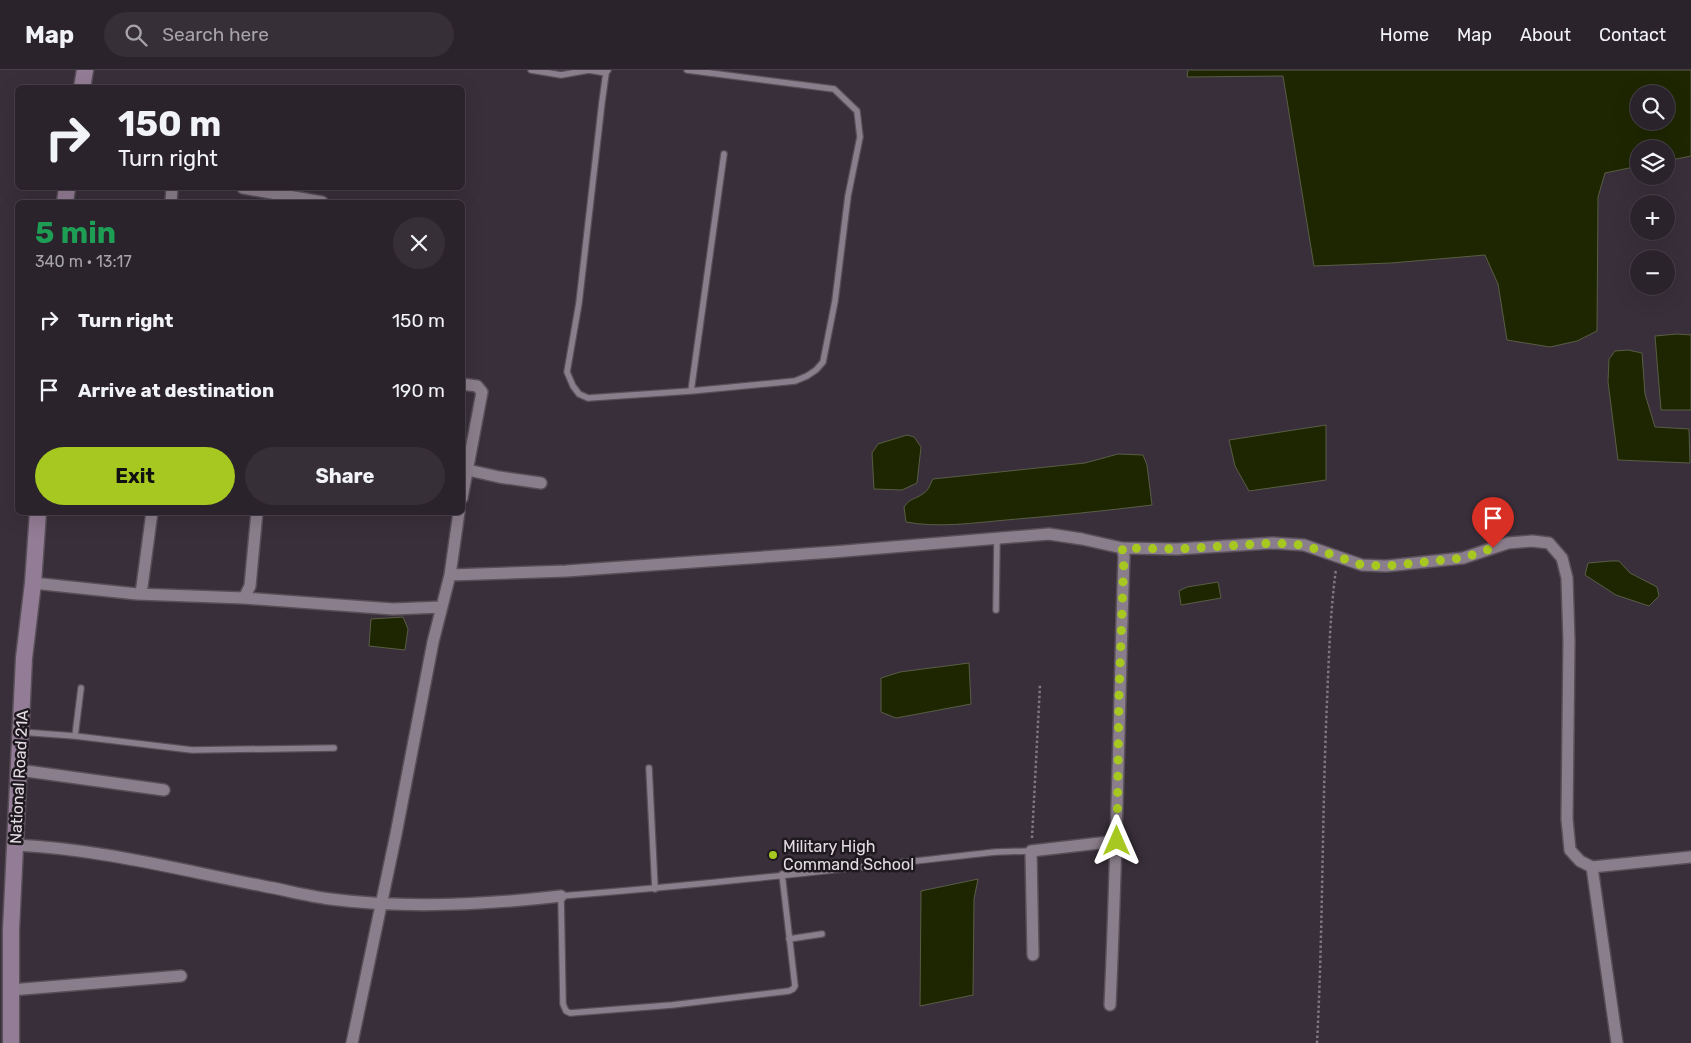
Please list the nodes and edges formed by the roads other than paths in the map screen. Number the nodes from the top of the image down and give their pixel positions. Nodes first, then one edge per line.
1 (85, 70) edge
2 (531, 70) edge
3 (588, 70) edge
4 (687, 70) edge
5 (607, 72) edge
6 (82, 85) edge
7 (724, 154) dead end
8 (254, 190) edge
9 (311, 200) edge
10 (465, 384) edge
11 (690, 391) junction
12 (468, 470) junction
13 (541, 483) dead end
14 (465, 484) edge
15 (38, 515) edge
16 (152, 515) edge
17 (257, 515) edge
18 (459, 515) edge
19 (997, 538) junction
20 (1122, 548) junction
21 (450, 576) junction
22 (33, 582) junction
23 (141, 594) junction
24 (244, 598) junction
25 (442, 607) junction
26 (996, 610) dead end
27 (81, 688) dead end
28 (21, 732) junction
29 (75, 736) junction
30 (334, 748) dead end
31 (649, 768) dead end
32 (20, 770) junction
33 (164, 790) dead end
34 (1117, 841) junction
35 (16, 844) junction
36 (1031, 851) junction
37 (1691, 857) edge
38 (1592, 867) junction
39 (782, 874) junction
40 (655, 889) junction
41 (561, 896) junction
42 (382, 905) junction
43 (822, 934) dead end
44 (789, 938) junction
45 (1033, 954) dead end
46 (181, 976) dead end
47 (11, 990) junction
48 (1110, 1005) dead end
49 (11, 1043) edge
50 (352, 1043) edge
51 (1617, 1043) edge

1 - 6 street
2 - 3 lane
3 - 5 lane
4 - 11 lane
5 - 11 lane
7 - 11 lane
8 - 9 street
10 - 12 street
12 - 13 street
12 - 14 street
15 - 22 street, National Road 21A
16 - 23 street
17 - 24 street
18 - 21 street
19 - 20 street
19 - 21 street
19 - 26 lane
20 - 34 street
20 - 38 street
21 - 25 street
22 - 23 street
22 - 28 street, National Road 21A
23 - 24 street
24 - 25 street
25 - 42 street
27 - 29 lane
28 - 29 lane
28 - 32 street, National Road 21A
29 - 30 lane
31 - 40 lane
32 - 33 street
32 - 35 street, National Road 21A
34 - 36 street
34 - 48 street
35 - 42 street
35 - 47 street, National Road 21A
36 - 39 lane
36 - 45 street
37 - 38 street
38 - 51 street
39 - 40 lane
39 - 44 lane
40 - 41 lane
41 - 42 street
41 - 44 lane
42 - 50 street
43 - 44 lane
46 - 47 street
47 - 49 street, National Road 21A

